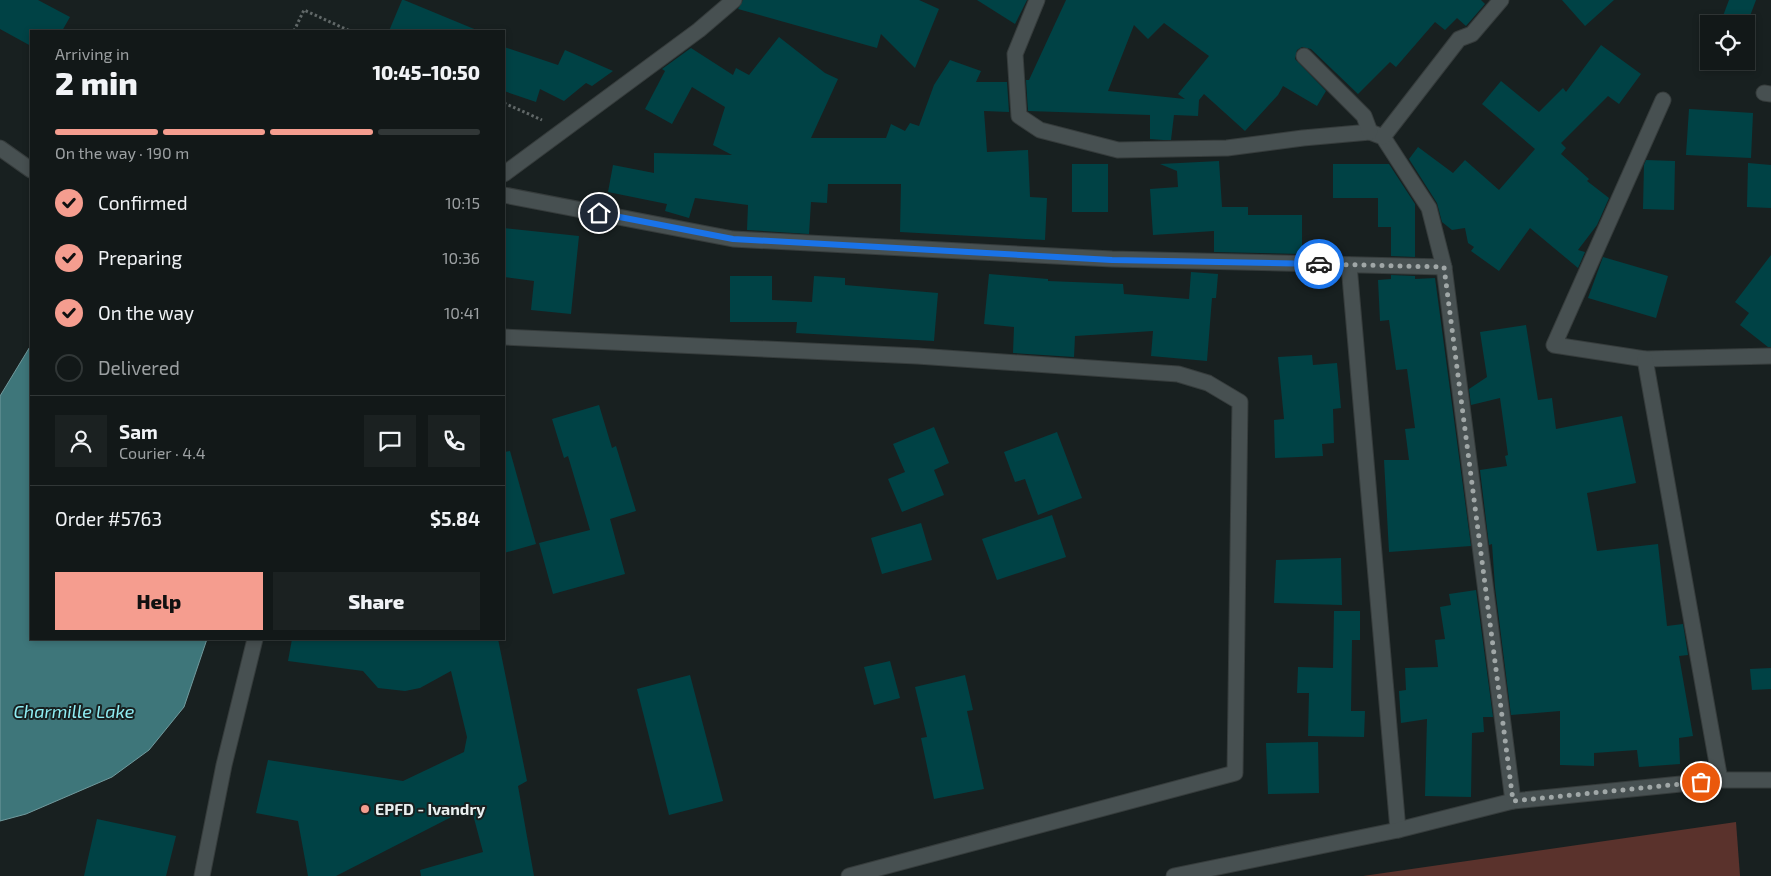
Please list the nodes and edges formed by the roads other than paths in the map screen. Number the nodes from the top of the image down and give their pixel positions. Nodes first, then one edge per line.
1 (734, 0) edge
2 (1037, 0) edge
3 (1501, 0) edge
4 (1304, 56) dead end
5 (1663, 100) dead end
6 (1377, 135) junction
7 (0, 148) edge
8 (30, 169) edge
9 (505, 173) edge
10 (505, 195) edge
11 (1350, 265) junction
12 (1444, 267) junction
13 (505, 337) edge
14 (1771, 356) edge
15 (1645, 359) junction
16 (254, 640) edge
17 (1720, 780) junction
18 (1771, 780) edge
19 (1513, 801) junction
20 (1398, 830) junction
21 (202, 876) edge
22 (849, 876) edge
23 (1174, 876) edge

1 - 9 street
2 - 6 street
3 - 6 street
4 - 6 street
5 - 15 street
6 - 12 street
7 - 8 street
10 - 11 street
11 - 12 street
11 - 20 street
12 - 19 street
13 - 22 street
14 - 15 street
15 - 17 street
16 - 21 street
17 - 18 street
17 - 19 street
19 - 20 street
20 - 23 street

